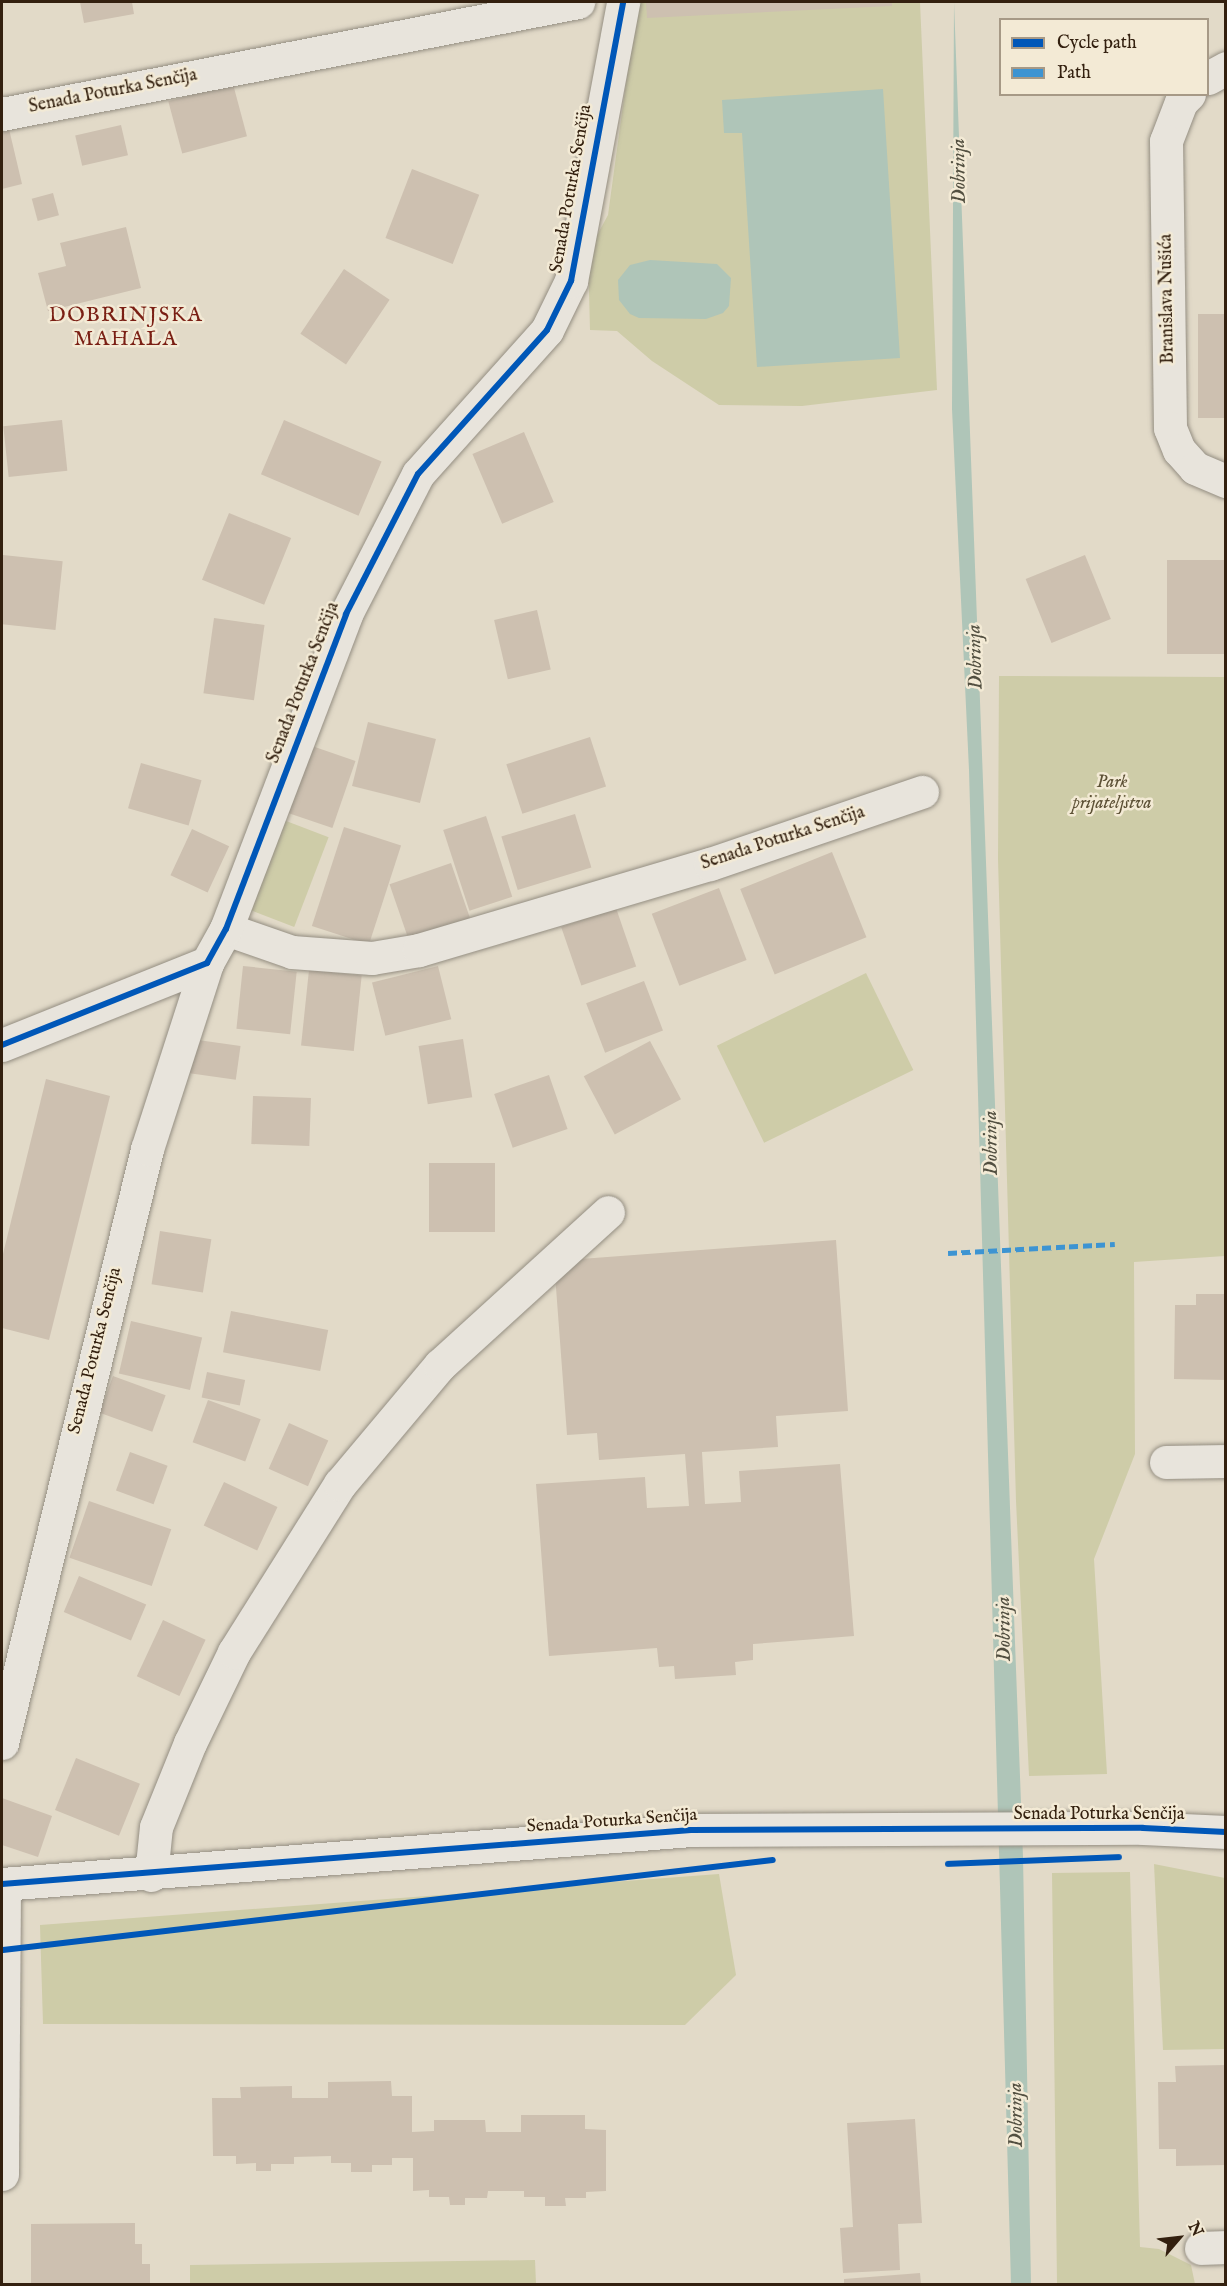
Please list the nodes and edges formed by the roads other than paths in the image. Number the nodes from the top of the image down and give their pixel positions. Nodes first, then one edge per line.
1 (578, 2) edge
2 (623, 2) edge
3 (1226, 68) edge
4 (1209, 77) edge
5 (1187, 96) edge
6 (2, 114) edge
7 (1226, 481) edge
8 (922, 792) dead end
9 (226, 929) junction
10 (207, 963) junction
11 (2, 1045) edge
12 (608, 1212) dead end
13 (1226, 1461) edge
14 (1166, 1462) dead end
15 (2, 1743) edge
16 (1226, 1832) edge
17 (151, 1875) junction
18 (3, 1884) edge
19 (2, 2174) edge

1 - 6 street, Senada Poturka Senčija
2 - 9 street, Senada Poturka Senčija
3 - 4 street
5 - 7 street, Branislava Nušića
8 - 9 street, Senada Poturka Senčija
9 - 10 street, Senada Poturka Senčija
10 - 11 street
10 - 15 street, Senada Poturka Senčija
12 - 17 street
13 - 14 street
16 - 17 street, Senada Poturka Senčija
17 - 18 street, Senada Poturka Senčija
18 - 19 street

